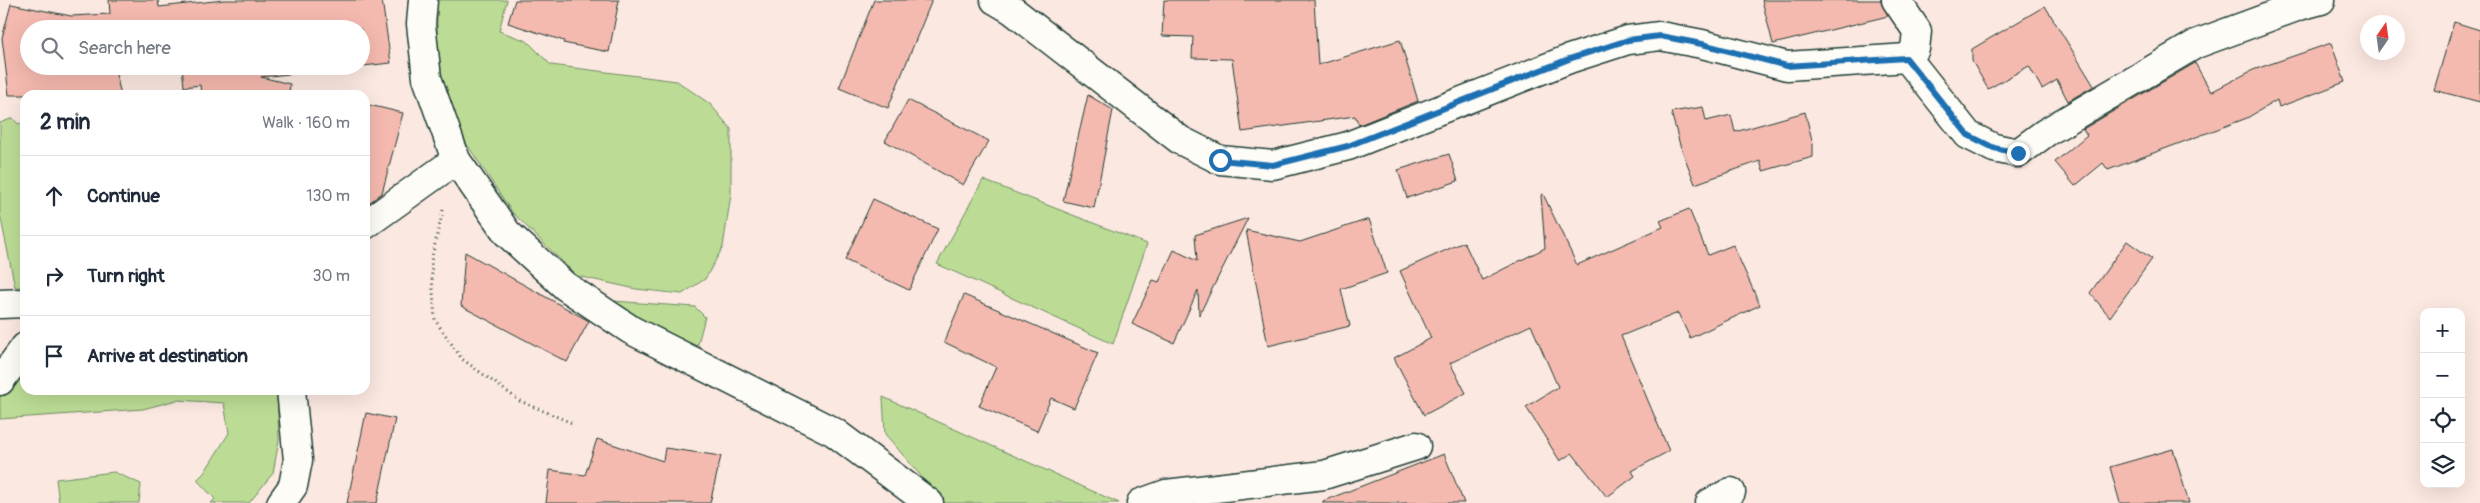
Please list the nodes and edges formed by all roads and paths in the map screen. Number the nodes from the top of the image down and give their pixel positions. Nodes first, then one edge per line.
1 (423, 0) edge
2 (995, 0) edge
3 (1896, 0) edge
4 (2321, 0) edge
5 (1906, 58) junction
6 (456, 160) junction
7 (370, 221) edge
8 (20, 303) edge
9 (0, 304) edge
10 (20, 354) edge
11 (0, 381) edge
12 (292, 395) edge
13 (572, 424) dead end
14 (1416, 446) dead end
15 (281, 503) edge
16 (929, 503) edge
17 (1141, 503) edge

1 - 6 street
2 - 5 street
3 - 5 street
4 - 5 street
6 - 7 street
6 - 13 path
6 - 16 street
8 - 9 street
10 - 11 street
12 - 15 street
14 - 17 street

